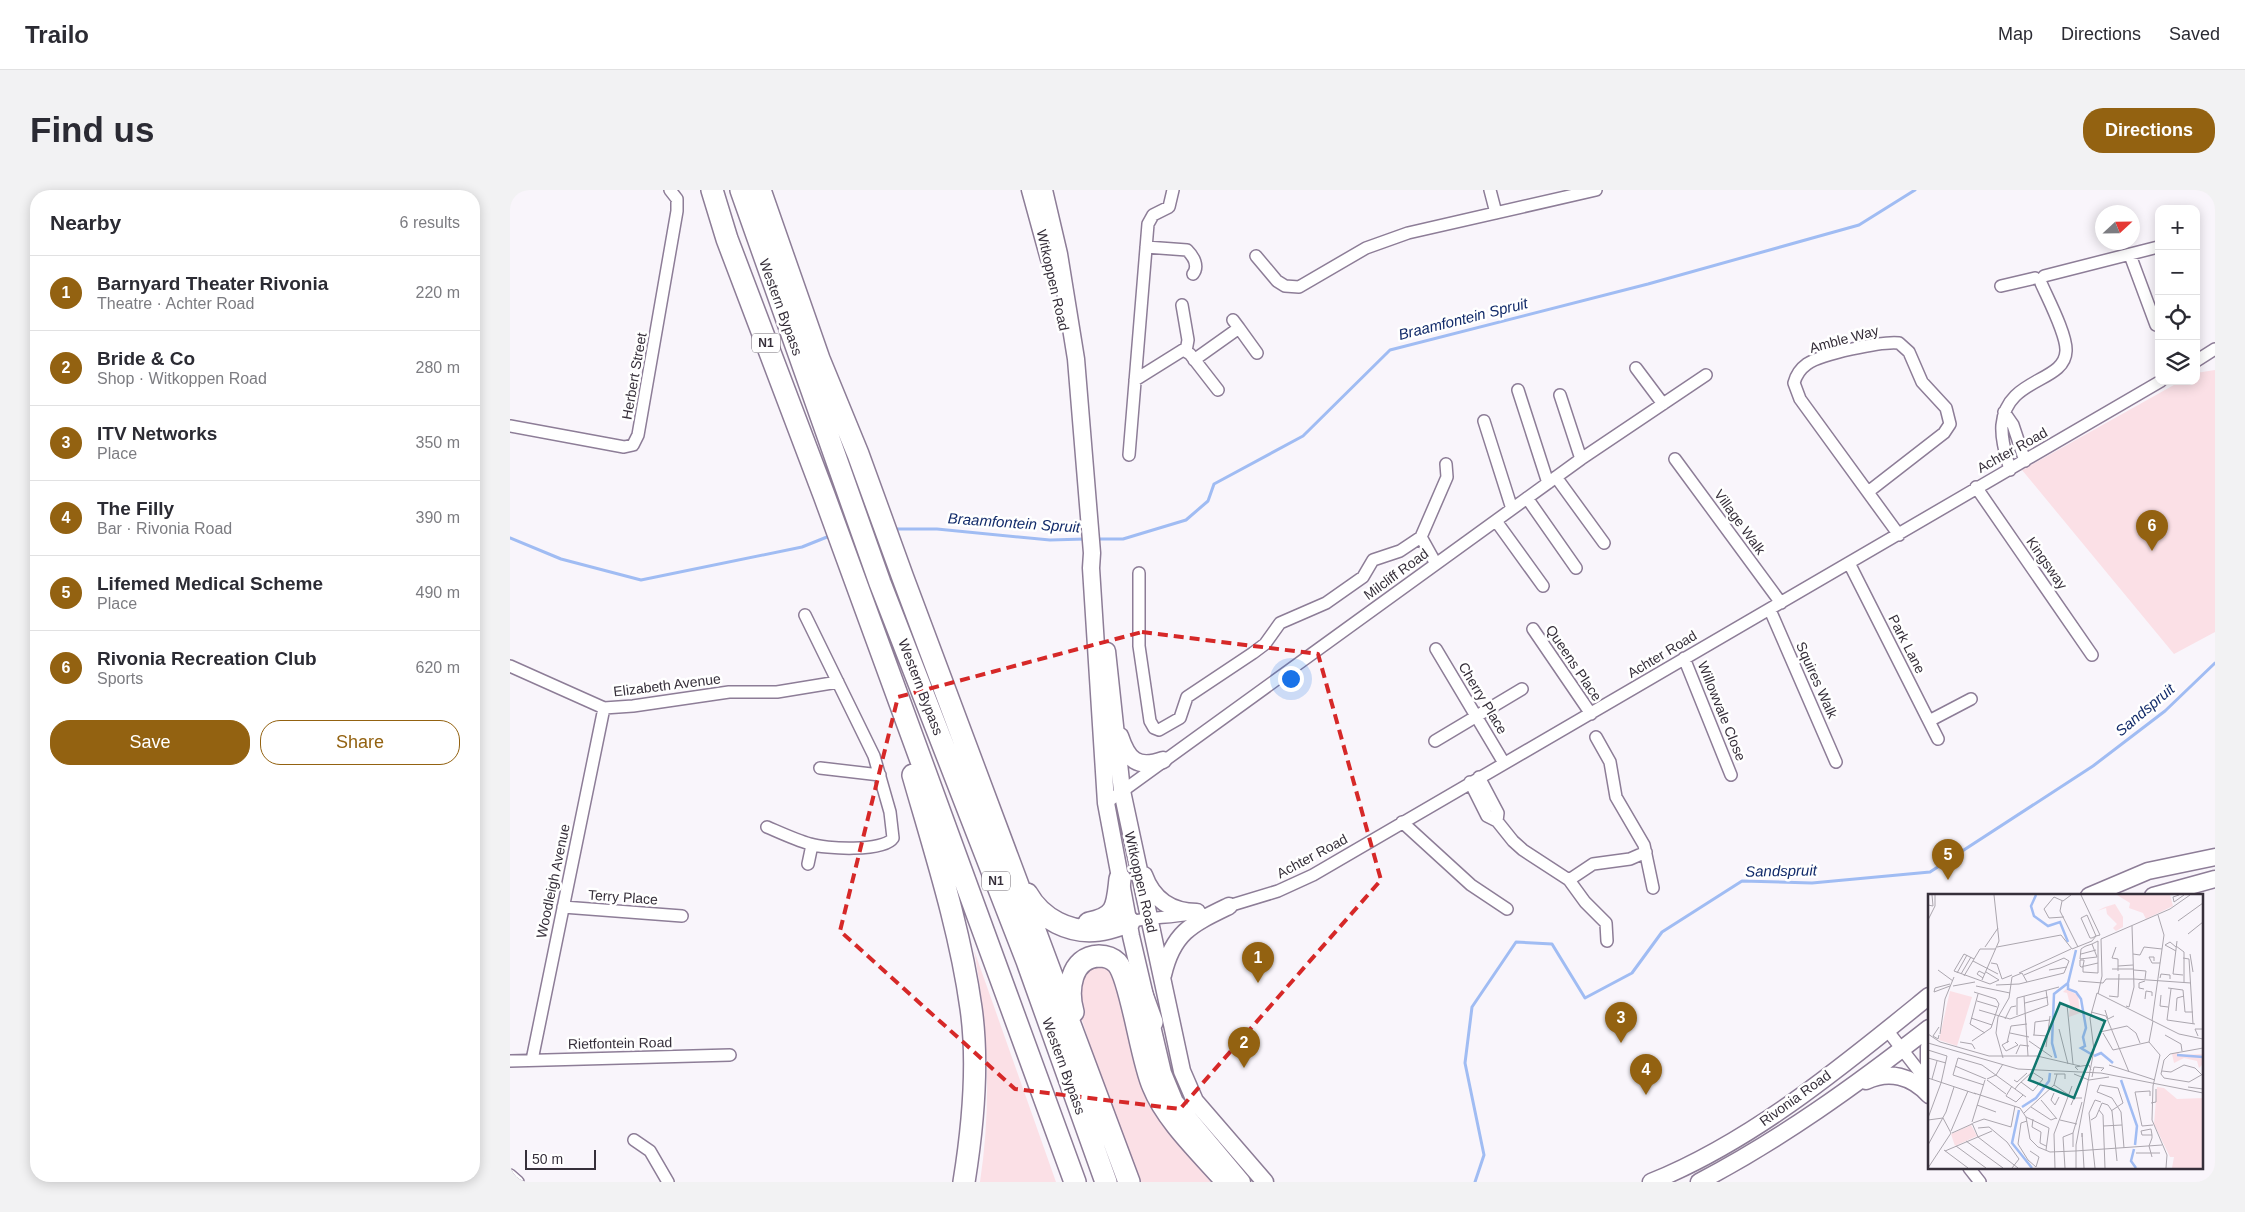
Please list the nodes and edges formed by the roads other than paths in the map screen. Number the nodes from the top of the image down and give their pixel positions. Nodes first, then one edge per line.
1 (670, 190) edge
2 (712, 190) edge
3 (741, 190) edge
4 (760, 190) edge
5 (1030, 190) edge
6 (1044, 190) edge
7 (1173, 190) edge
8 (1490, 190) edge
9 (1596, 190) edge
10 (1496, 213) junction
11 (1146, 247) junction
12 (2155, 247) edge
13 (2130, 255) junction
14 (1256, 256) dead end
15 (1192, 274) dead end
16 (2040, 279) junction
17 (2001, 286) dead end
18 (1182, 305) dead end
19 (2155, 322) edge
20 (2215, 349) edge
21 (1257, 353) dead end
22 (1190, 355) junction
23 (2200, 358) edge
24 (1636, 368) dead end
25 (1076, 371) junction
26 (1706, 375) dead end
27 (1135, 380) junction
28 (2155, 385) edge
29 (1218, 390) dead end
30 (1518, 390) dead end
31 (1560, 395) dead end
32 (1663, 404) junction
33 (2004, 412) junction
34 (1484, 421) dead end
35 (510, 426) edge
36 (1129, 455) dead end
37 (1581, 459) junction
38 (1675, 459) dead end
39 (2025, 461) junction
40 (1446, 464) dead end
41 (2010, 470) junction
42 (1552, 480) junction
43 (1976, 487) junction
44 (1868, 492) junction
45 (1527, 498) junction
46 (1512, 509) junction
47 (1496, 521) junction
48 (1899, 535) junction
49 (1421, 537) junction
50 (1604, 543) dead end
51 (1092, 549) junction
52 (1849, 563) junction
53 (1436, 564) junction
54 (1576, 568) dead end
55 (1139, 573) dead end
56 (852, 585) junction
57 (1543, 586) dead end
58 (1781, 603) junction
59 (1770, 610) junction
60 (805, 615) dead end
61 (1533, 629) dead end
62 (1436, 649) dead end
63 (2092, 655) dead end
64 (1684, 658) junction
65 (510, 666) edge
66 (838, 682) junction
67 (1522, 689) dead end
68 (1111, 694) junction
69 (1970, 699) dead end
70 (604, 708) junction
71 (1591, 714) junction
72 (1477, 718) junction
73 (1929, 721) junction
74 (1596, 737) dead end
75 (1938, 739) dead end
76 (1435, 741) dead end
77 (1163, 760) junction
78 (1836, 762) dead end
79 (1504, 763) junction
80 (820, 768) dead end
81 (880, 775) junction
82 (1731, 775) dead end
83 (1474, 780) junction
84 (1122, 791) junction
85 (1106, 803) junction
86 (1402, 822) junction
87 (767, 827) dead end
88 (1002, 844) junction
89 (812, 845) junction
90 (1132, 845) junction
91 (2215, 848) edge
92 (1646, 852) junction
93 (2215, 857) edge
94 (2194, 861) junction
95 (808, 864) dead end
96 (1120, 879) junction
97 (2215, 879) edge
98 (1569, 880) junction
99 (1653, 888) dead end
100 (2094, 894) edge
101 (2159, 894) edge
102 (1229, 906) junction
103 (563, 908) junction
104 (1507, 909) dead end
105 (1197, 912) junction
106 (682, 916) dead end
107 (1145, 924) junction
108 (1066, 926) junction
109 (1607, 941) dead end
110 (1095, 947) junction
111 (1163, 979) junction
112 (1928, 997) edge
113 (1152, 1022) junction
114 (1928, 1029) edge
115 (1887, 1030) junction
116 (1077, 1035) junction
117 (1903, 1049) junction
118 (730, 1056) dead end
119 (1082, 1058) junction
120 (510, 1060) edge
121 (532, 1060) junction
122 (1928, 1083) edge
123 (1928, 1094) edge
124 (1828, 1105) junction
125 (634, 1140) dead end
126 (1971, 1174) edge
127 (510, 1175) edge
128 (518, 1182) edge
129 (668, 1182) edge
130 (964, 1182) edge
131 (1075, 1182) edge
132 (1106, 1182) edge
133 (1128, 1182) edge
134 (1227, 1182) edge
135 (1242, 1182) edge
136 (1264, 1182) edge
137 (1651, 1182) edge
138 (1699, 1182) edge
139 (1980, 1182) edge

1 - 35 street, Herbert Street
2 - 56 highway, Western Bypass / N1
3 - 132 highway, Western Bypass / N1
4 - 88 highway
5 - 25 main road, Witkoppen Road
6 - 25 main road, Witkoppen Road
7 - 11 street
8 - 10 street
9 - 10 street
10 - 14 street
11 - 15 street
11 - 27 street
12 - 13 street
13 - 16 street
13 - 19 street
16 - 17 street
16 - 33 street
18 - 22 street
20 - 23 street
21 - 22 street
22 - 27 street
22 - 29 street
24 - 32 street
25 - 51 main road, Witkoppen Road
26 - 32 street, Milcliff Road
27 - 36 street
28 - 39 street, Achter Road
30 - 42 street
31 - 37 street
32 - 37 street, Milcliff Road
33 - 39 street
33 - 41 street
34 - 46 street
37 - 42 street, Milcliff Road
38 - 58 street, Village Walk
39 - 41 street, Achter Road
40 - 49 street
41 - 43 street, Achter Road
42 - 45 street, Milcliff Road
42 - 50 street
43 - 48 street, Achter Road
43 - 63 street, Kingsway
44 - 44 street, Amble Way
44 - 48 street, Amble Way
45 - 46 street, Milcliff Road
45 - 54 street
46 - 47 street, Milcliff Road
47 - 53 street, Milcliff Road
47 - 57 street
48 - 52 street, Achter Road
49 - 53 street
49 - 55 street
51 - 68 main road, Witkoppen Road
51 - 85 main road, Witkoppen Road
52 - 58 street, Achter Road
52 - 73 street, Park Lane
53 - 77 street, Milcliff Road
56 - 130 highway
56 - 131 highway, Western Bypass / N1
58 - 59 street, Achter Road
59 - 64 street, Achter Road
59 - 78 street, Squires Walk
60 - 66 street
61 - 71 street, Queens Place
62 - 72 street, Cherry Place
64 - 71 street, Achter Road
64 - 82 street, Willowvale Close
65 - 70 street, Elizabeth Avenue
66 - 70 street, Elizabeth Avenue
66 - 81 street
67 - 72 street
68 - 77 main road
68 - 84 main road, Witkoppen Road
69 - 73 street
70 - 103 street, Woodleigh Avenue
71 - 79 street, Achter Road
72 - 76 street
72 - 79 street, Cherry Place
73 - 75 street, Park Lane
74 - 92 street
77 - 84 street, Milcliff Road
79 - 83 street, Achter Road
80 - 81 street
81 - 89 street
83 - 86 street, Achter Road
83 - 98 street
84 - 85 street, Milcliff Road
84 - 90 main road, Witkoppen Road
85 - 96 main road, Witkoppen Road
86 - 102 street, Achter Road
86 - 104 street
87 - 89 street
88 - 108 highway
88 - 119 highway
89 - 95 street
90 - 105 main road
90 - 107 main road, Witkoppen Road
91 - 94 main road
92 - 98 street
92 - 99 street
93 - 94 main road
94 - 100 main road
96 - 107 main road, Witkoppen Road
96 - 108 highway
97 - 101 main road
98 - 109 street
102 - 105 street, Achter Road
102 - 111 main road
103 - 106 street, Terry Place
103 - 121 street, Woodleigh Avenue
105 - 107 street, Achter Road
107 - 108 highway
107 - 110 highway
107 - 111 main road, Witkoppen Road
107 - 113 main road, Witkoppen Road
110 - 113 highway
110 - 116 highway
111 - 136 main road, Witkoppen Road
112 - 115 main road, Rivonia Road
113 - 135 main road, Witkoppen Road
114 - 117 main road, Rivonia Road
115 - 117 street
115 - 137 main road, Rivonia Road
116 - 119 highway
116 - 134 highway
117 - 122 street
117 - 124 main road, Rivonia Road
118 - 121 street, Rietfontein Road
119 - 133 highway
120 - 121 street, Rietfontein Road
123 - 124 main road
124 - 138 main road, Rivonia Road
125 - 129 street
126 - 139 street
127 - 128 street

